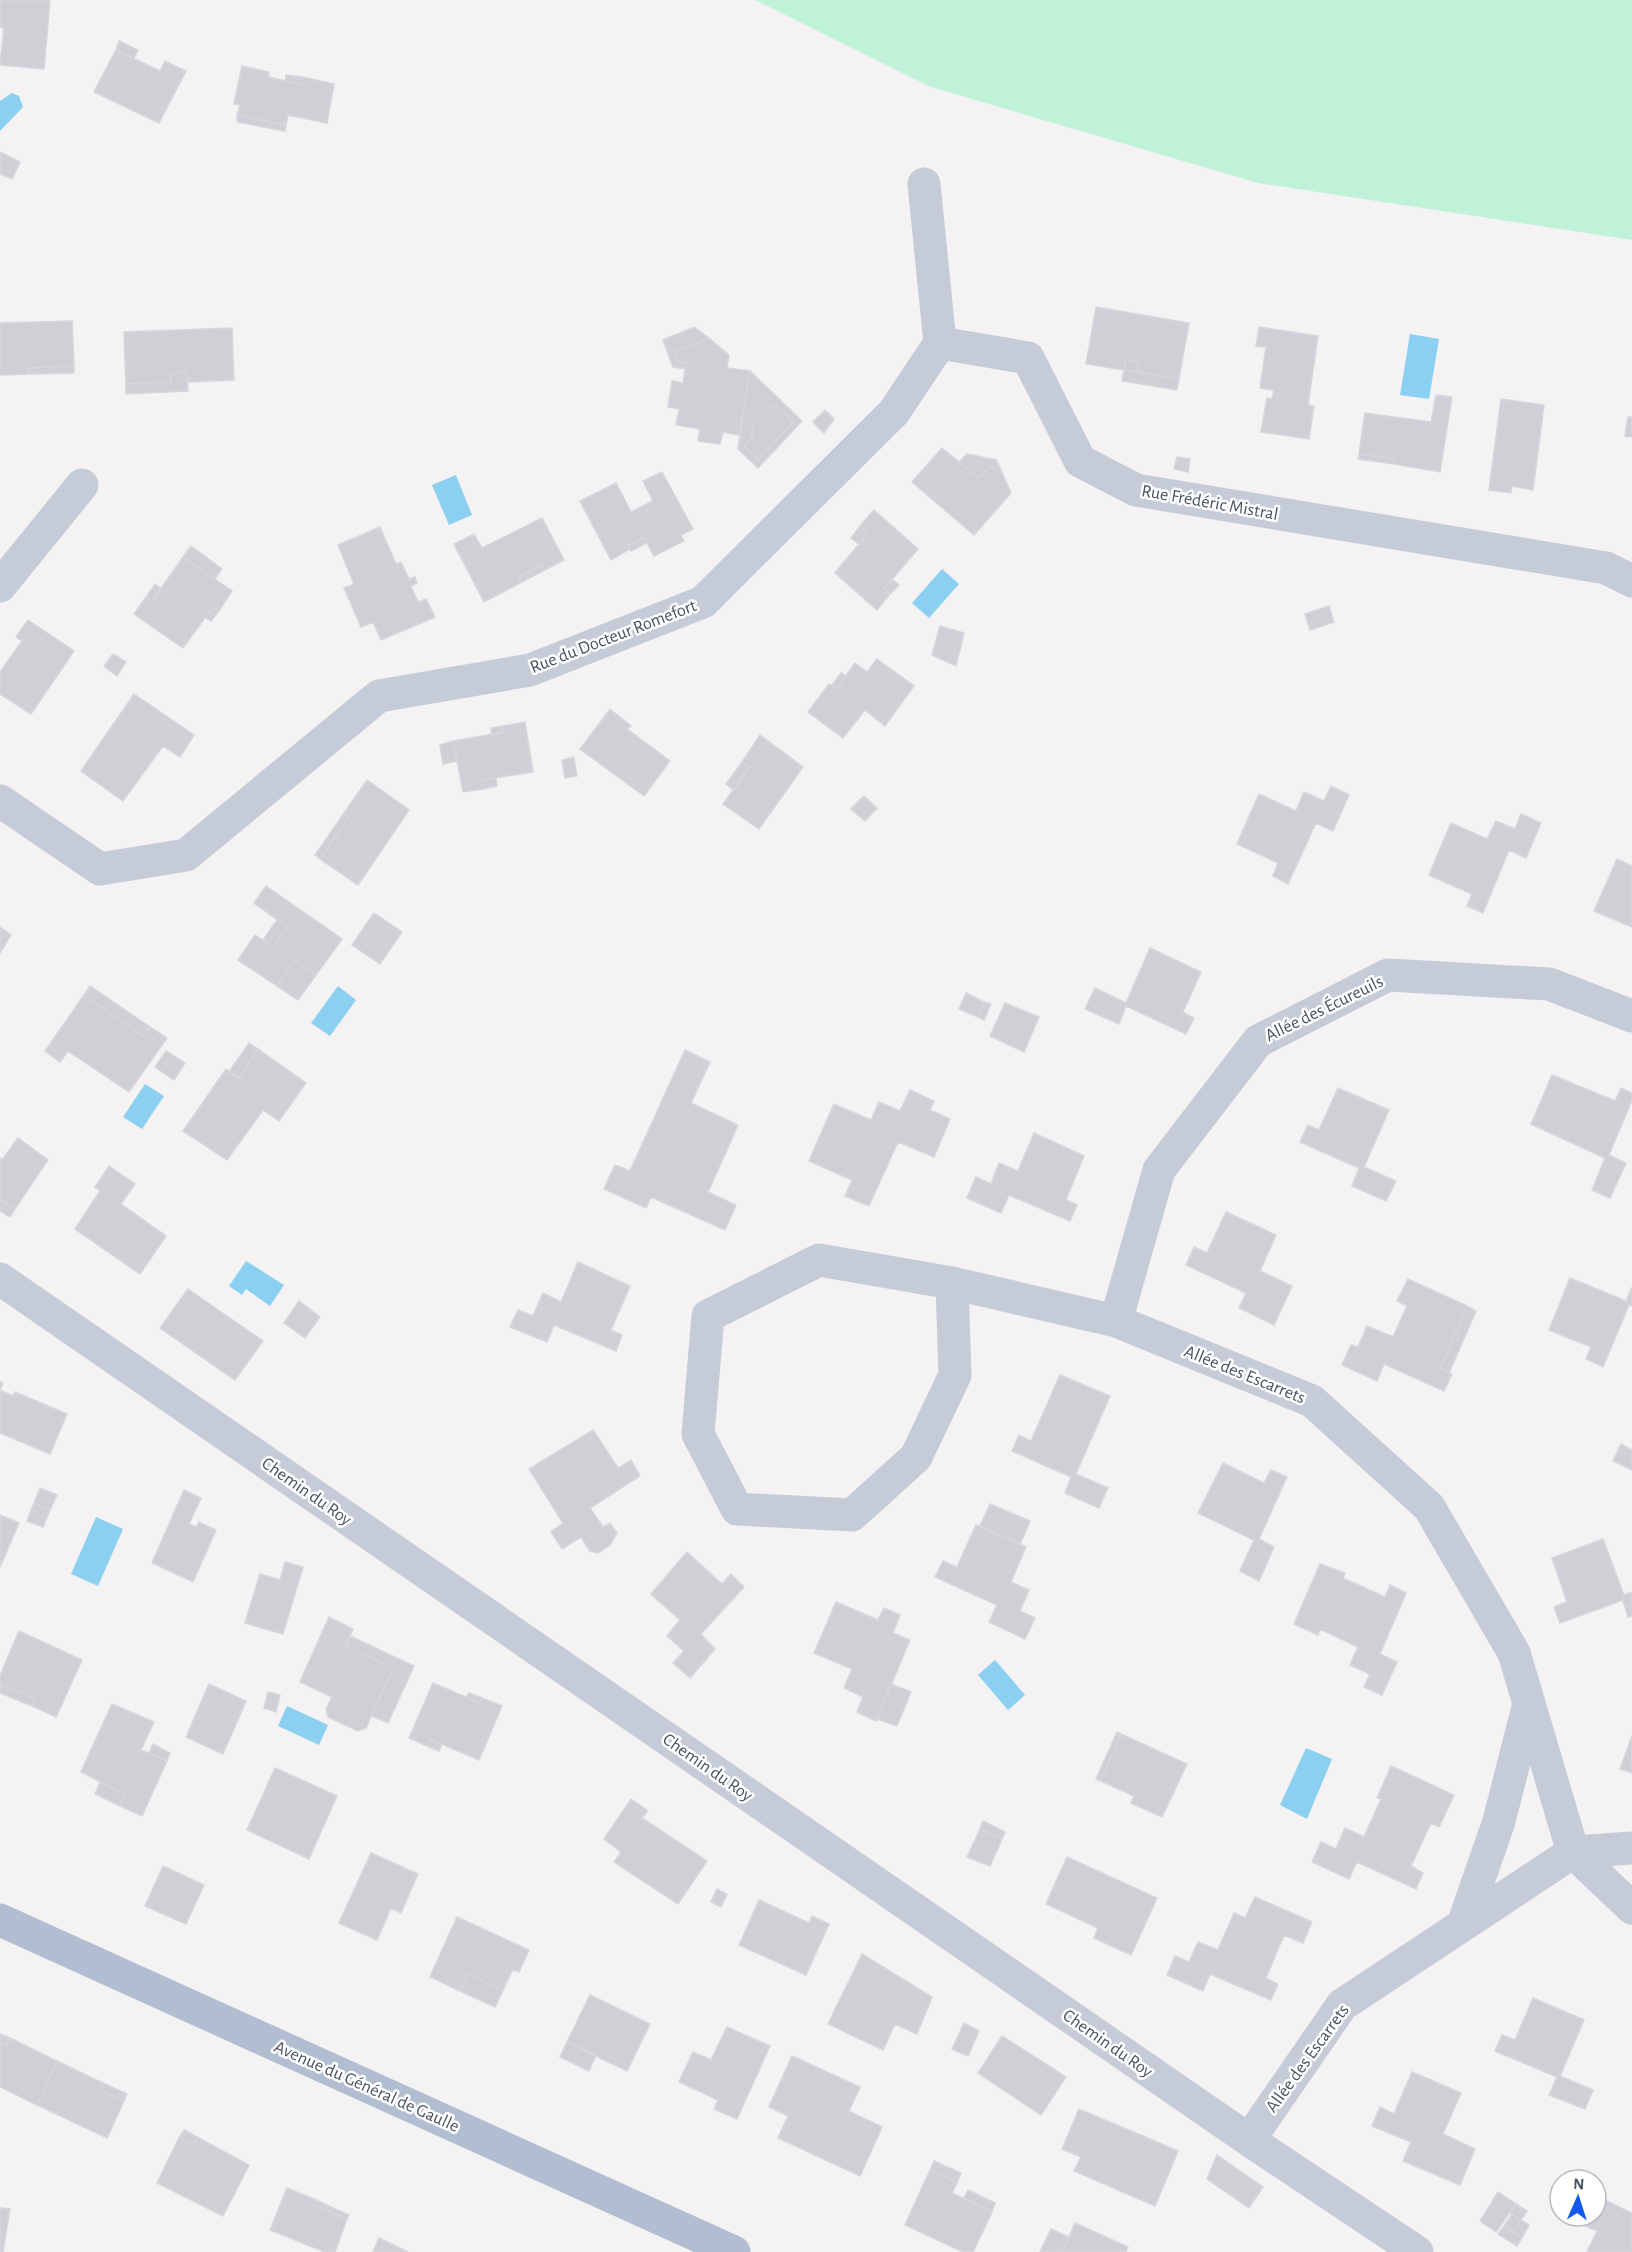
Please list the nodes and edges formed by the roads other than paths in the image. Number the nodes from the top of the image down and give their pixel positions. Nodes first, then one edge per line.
1 (924, 184) dead end
2 (940, 343) junction
3 (82, 485) dead end
4 (1632, 581) edge
5 (0, 586) edge
6 (0, 801) edge
7 (1632, 1016) edge
8 (0, 1279) edge
9 (952, 1283) junction
10 (1116, 1322) junction
11 (1529, 1703) junction
12 (1632, 1848) edge
13 (1573, 1852) junction
14 (1632, 1908) edge
15 (0, 1920) edge
16 (1464, 1925) junction
17 (1249, 2140) junction
18 (734, 2252) edge
19 (1417, 2252) edge

1 - 2 street
2 - 4 street, Rue Frédéric Mistral
2 - 6 street, Rue du Docteur Romefort
3 - 5 street
7 - 10 street, Allée des Écureuils
8 - 17 street, Chemin du Roy
9 - 9 street, Allée des Escarrets
9 - 10 street, Allée des Escarrets
10 - 11 street, Allée des Escarrets
11 - 13 street, Allée des Escarrets
11 - 16 street
12 - 13 street
13 - 14 street
13 - 16 street, Allée des Escarrets
15 - 18 main road, Avenue du Général de Gaulle
16 - 17 street, Allée des Escarrets
17 - 19 street, Chemin du Roy

